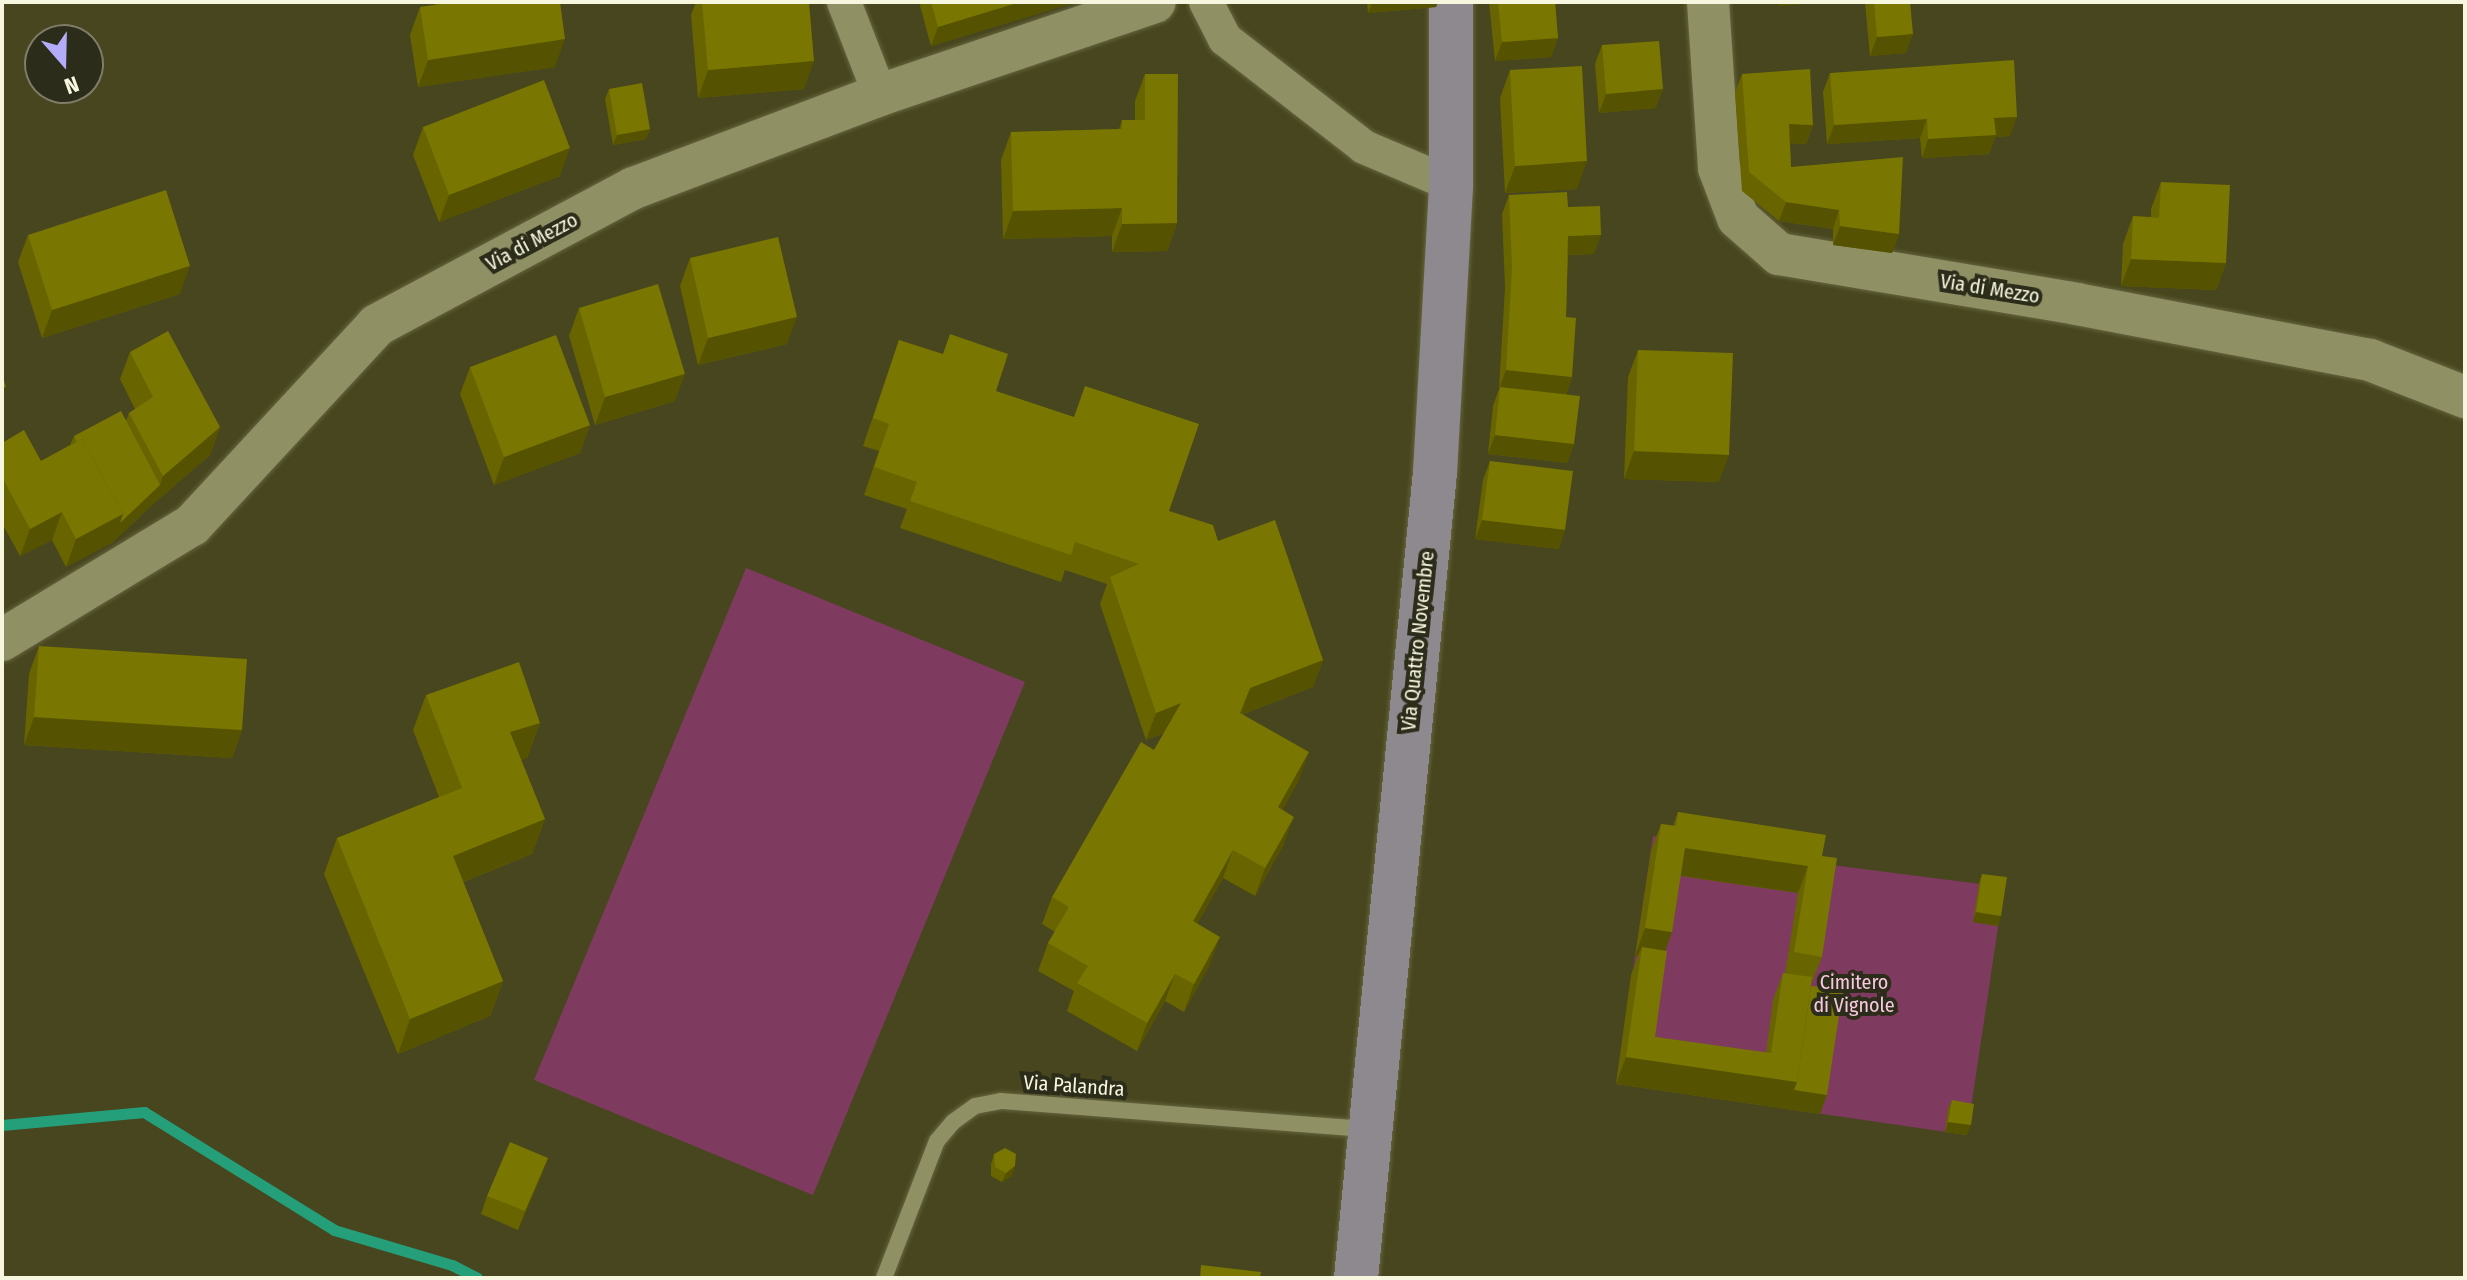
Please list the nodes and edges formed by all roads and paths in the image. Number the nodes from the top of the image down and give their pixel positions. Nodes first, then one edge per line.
1 (844, 2) edge
2 (1155, 2) edge
3 (1206, 2) edge
4 (1451, 2) edge
5 (1708, 2) edge
6 (880, 95) junction
7 (1451, 184) junction
8 (2465, 397) edge
9 (2, 640) edge
10 (1369, 1129) junction
11 (884, 1278) edge
12 (1356, 1278) edge

1 - 6 street
2 - 6 street, Via di Mezzo
3 - 7 street
4 - 7 main road, Via Quattro Novembre
5 - 8 street, Via di Mezzo
6 - 9 street, Via di Mezzo
7 - 10 main road, Via Quattro Novembre
10 - 11 lane, Via Palandra
10 - 12 main road, Via Quattro Novembre

